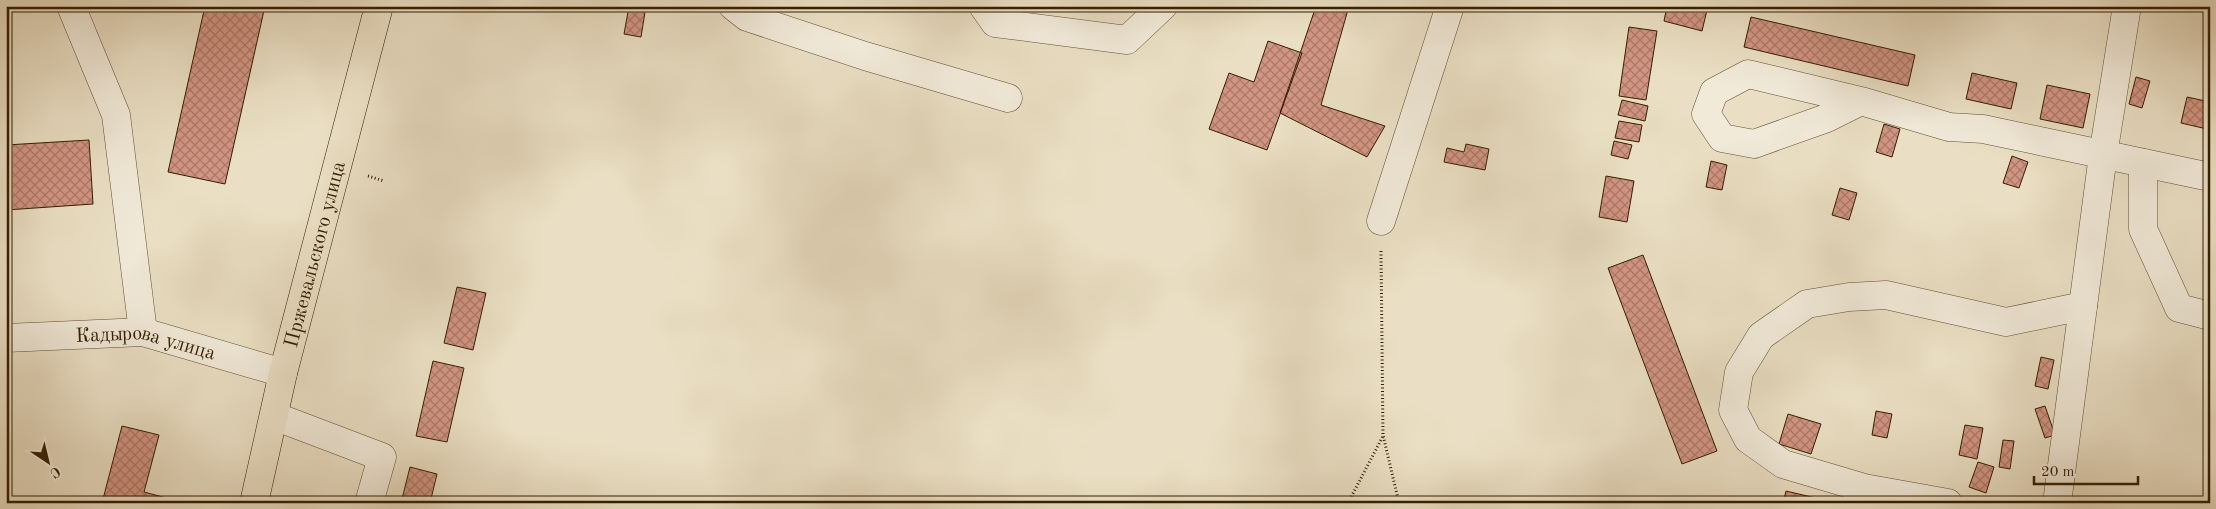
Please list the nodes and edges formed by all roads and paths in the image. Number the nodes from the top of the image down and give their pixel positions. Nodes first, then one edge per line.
1 (71, 6) edge
2 (380, 6) edge
3 (733, 6) edge
4 (984, 6) edge
5 (1163, 6) edge
6 (1450, 6) edge
7 (2127, 6) edge
8 (1008, 98) dead end
9 (1861, 101) junction
10 (2103, 155) junction
11 (2143, 163) junction
12 (366, 176) dead end
13 (2210, 177) edge
14 (384, 181) dead end
15 (1381, 221) joint
16 (2083, 306) junction
17 (2210, 316) edge
18 (142, 332) junction
19 (6, 338) edge
20 (283, 373) junction
21 (274, 416) junction
22 (1383, 435) junction
23 (254, 503) edge
24 (369, 503) edge
25 (1348, 503) edge
26 (1399, 503) edge
27 (1948, 503) edge
28 (2057, 503) edge

1 - 18 street
2 - 20 main road, Пржевальского улица
3 - 8 street
4 - 5 street
6 - 15 street
7 - 10 street
9 - 9 street
9 - 10 street
10 - 11 street
10 - 16 street
11 - 13 street
11 - 17 street
12 - 14 path
15 - 22 path
16 - 27 street
16 - 28 street
18 - 19 street, Кадырова улица
18 - 20 street, Кадырова улица
20 - 21 main road, Пржевальского улица
21 - 23 main road, Пржевальского улица
21 - 24 street
22 - 25 path
22 - 26 path

